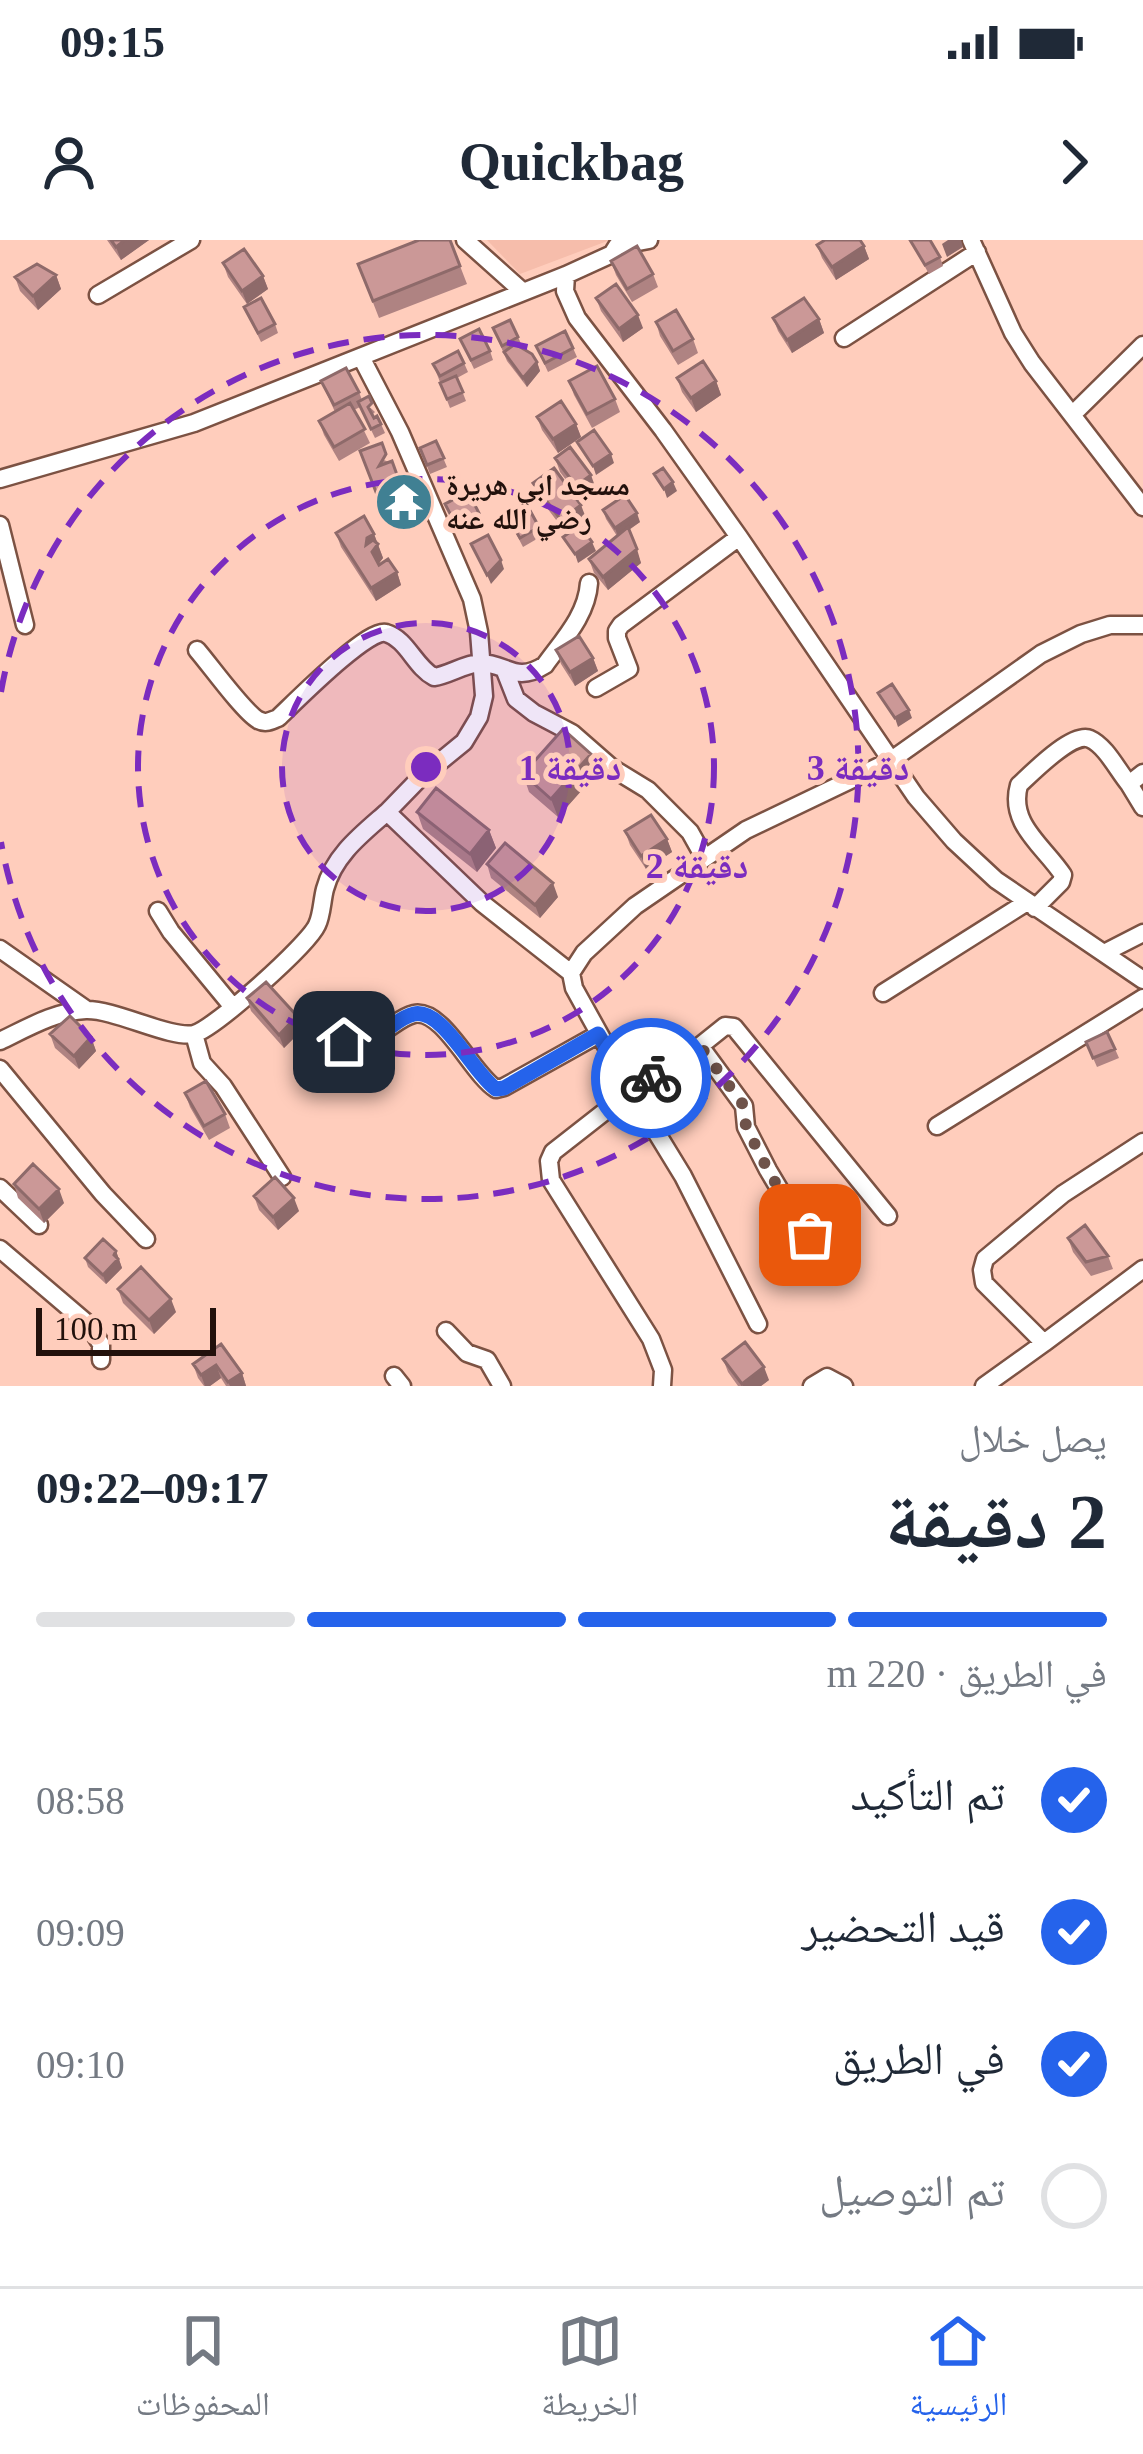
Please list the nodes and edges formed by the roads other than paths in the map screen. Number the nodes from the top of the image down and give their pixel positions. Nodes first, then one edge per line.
1 (190, 240) edge
2 (465, 240) edge
3 (650, 240) edge
4 (617, 243) edge
5 (974, 246) edge
6 (566, 275) junction
7 (522, 291) junction
8 (98, 295) dead end
9 (844, 338) dead end
10 (1143, 345) edge
11 (361, 357) junction
12 (1072, 414) junction
13 (0, 479) edge
14 (1143, 507) edge
15 (0, 524) edge
16 (739, 537) junction
17 (589, 583) dead end
18 (26, 625) dead end
19 (1143, 625) edge
20 (197, 650) dead end
21 (482, 663) junction
22 (505, 671) junction
23 (596, 688) dead end
24 (890, 761) junction
25 (1136, 778) edge
26 (1143, 807) edge
27 (387, 812) junction
28 (704, 857) junction
29 (1031, 905) junction
30 (158, 910) dead end
31 (1143, 933) edge
32 (0, 950) edge
33 (1104, 952) junction
34 (571, 973) junction
35 (1143, 980) edge
36 (883, 993) dead end
37 (1143, 998) edge
38 (232, 1006) junction
39 (87, 1010) junction
40 (194, 1034) junction
41 (598, 1034) junction
42 (0, 1041) edge
43 (344, 1042) dead end
44 (700, 1046) junction
45 (0, 1069) edge
46 (631, 1091) junction
47 (937, 1126) dead end
48 (1143, 1142) edge
49 (282, 1177) edge
50 (0, 1187) edge
51 (888, 1216) dead end
52 (38, 1225) dead end
53 (146, 1239) dead end
54 (0, 1250) edge
55 (830, 1262) dead end
56 (1143, 1269) edge
57 (758, 1324) dead end
58 (446, 1331) dead end
59 (1044, 1343) junction
60 (101, 1360) dead end
61 (502, 1386) edge
62 (662, 1386) edge
63 (812, 1386) edge
64 (844, 1386) edge
65 (984, 1386) edge

1 - 8 street
2 - 7 street
3 - 4 street
4 - 6 street
5 - 9 street
5 - 12 street
6 - 7 street
6 - 16 street
7 - 11 street
10 - 12 street
11 - 13 street
11 - 21 street
12 - 14 street
15 - 18 street
16 - 23 street
16 - 24 street
17 - 22 street
19 - 24 street
20 - 21 street
21 - 22 street
21 - 27 street
22 - 28 street
24 - 28 street
24 - 29 street
25 - 26 street
25 - 29 street
27 - 34 street
27 - 38 street
28 - 34 street
29 - 33 street
29 - 36 street
30 - 38 street
31 - 33 street
32 - 39 street
33 - 35 street
34 - 41 street
37 - 47 street
38 - 40 street
39 - 40 street
39 - 42 street
40 - 49 street
41 - 43 street
41 - 46 street
44 - 46 street
44 - 51 street
44 - 55 street
45 - 53 street
46 - 57 street
46 - 62 street
48 - 59 street
50 - 52 street
54 - 60 street
56 - 59 street
58 - 61 street
59 - 65 street
63 - 64 street

